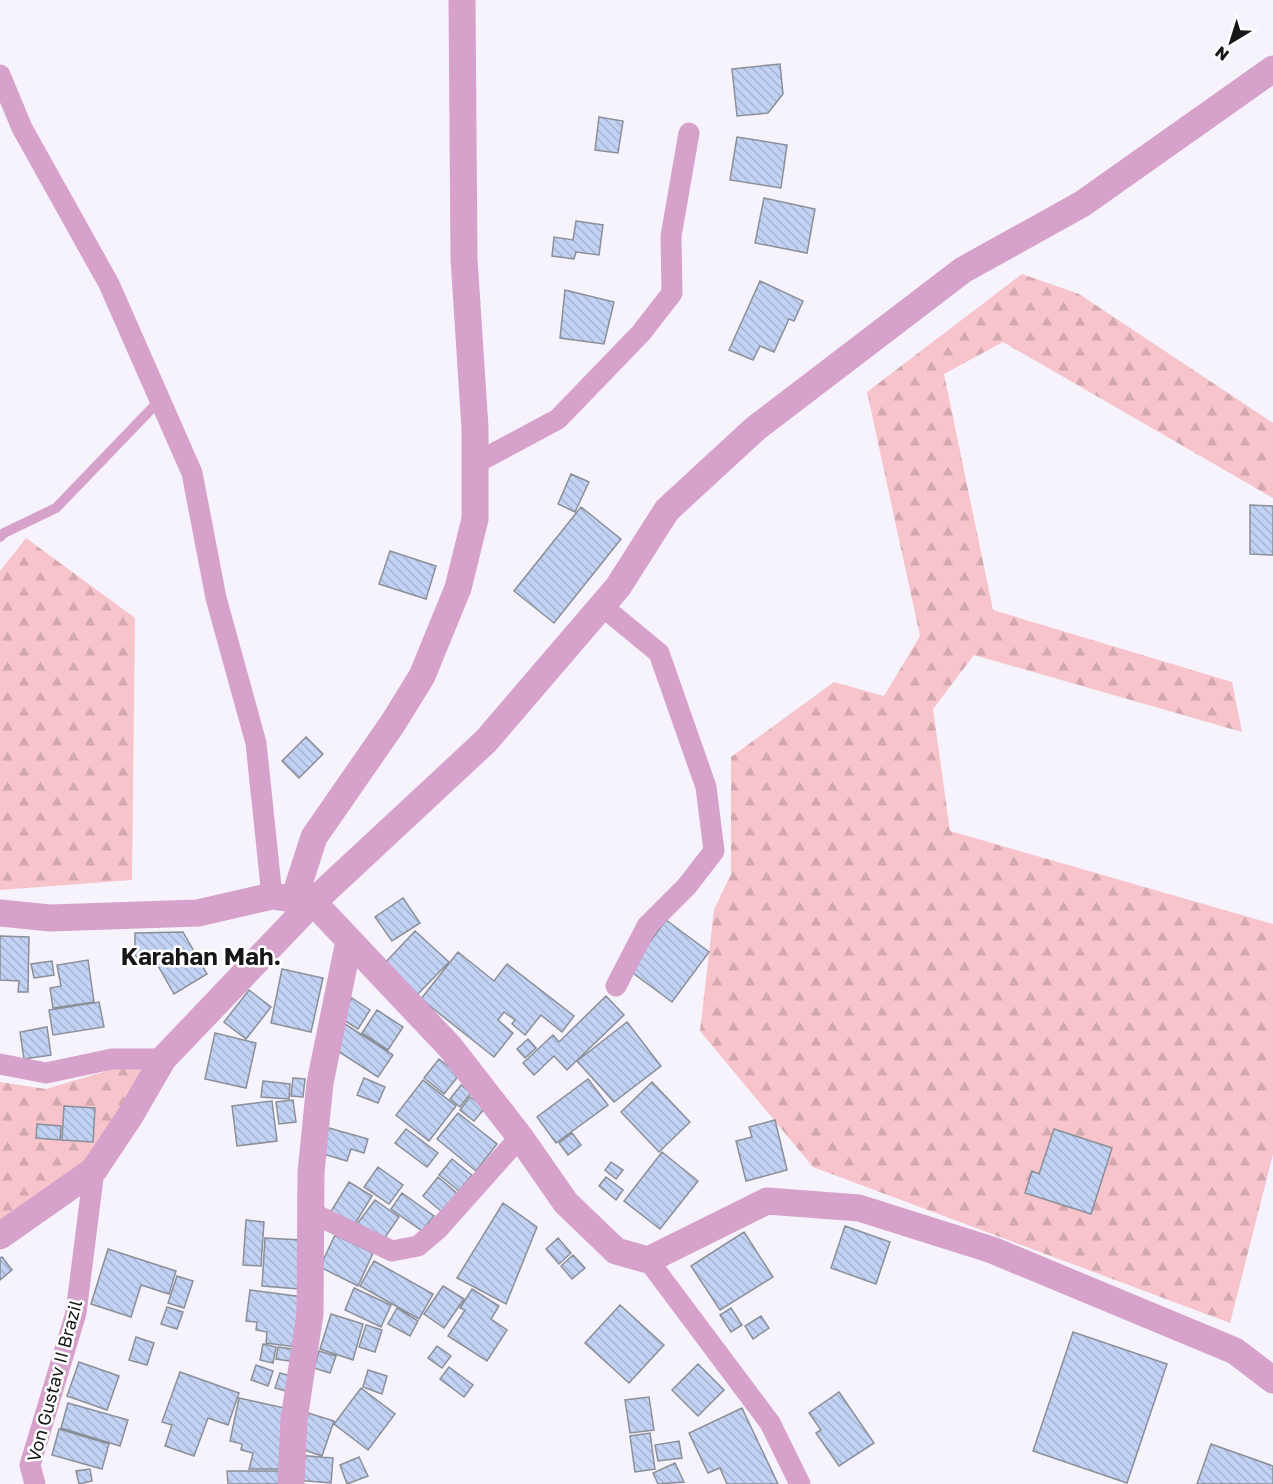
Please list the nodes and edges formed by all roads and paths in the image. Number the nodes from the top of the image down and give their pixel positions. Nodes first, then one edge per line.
1 (462, 0) edge
2 (1273, 69) edge
3 (0, 75) edge
4 (689, 134) dead end
5 (160, 400) junction
6 (476, 463) junction
7 (0, 537) edge
8 (602, 606) junction
9 (293, 899) junction
10 (0, 913) edge
11 (349, 941) junction
12 (616, 986) dead end
13 (163, 1059) junction
14 (0, 1064) edge
15 (520, 1137) junction
16 (94, 1170) junction
17 (310, 1212) junction
18 (0, 1236) edge
19 (648, 1260) junction
20 (1273, 1380) edge
21 (35, 1484) edge
22 (291, 1484) edge
23 (800, 1484) edge

1 - 6 street
2 - 8 street
3 - 5 street
4 - 6 street
5 - 7 lane
5 - 9 street
6 - 9 street
8 - 9 street
8 - 12 street
9 - 10 street
9 - 11 street
9 - 13 street
11 - 15 street
11 - 17 street
13 - 14 street
13 - 16 street
15 - 17 street
15 - 19 street
16 - 18 street
16 - 21 street, Von Gustav II Brazil
17 - 22 street
19 - 20 street
19 - 23 street

